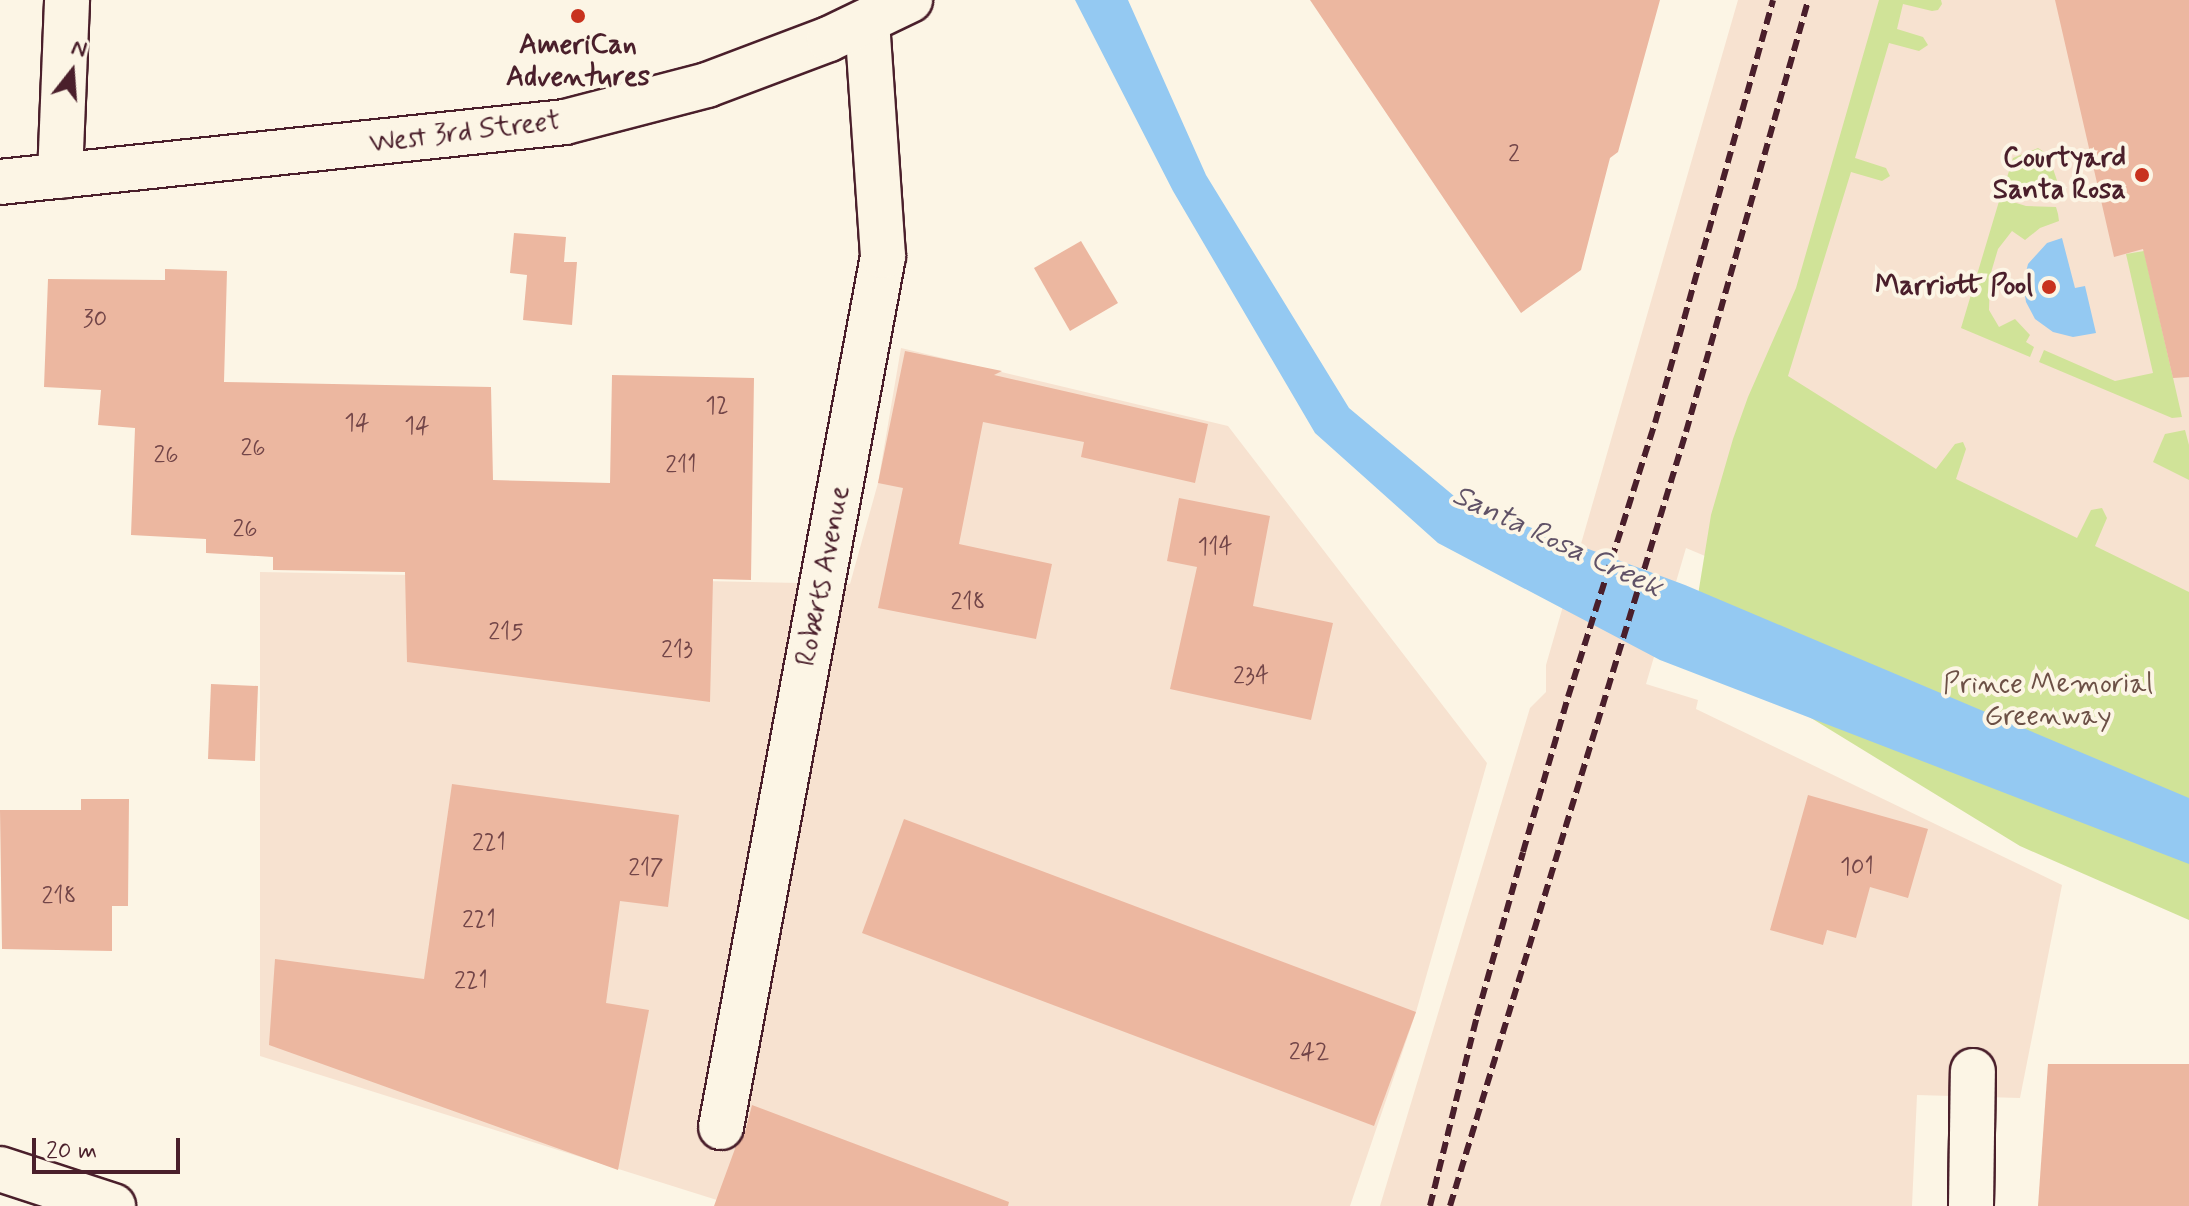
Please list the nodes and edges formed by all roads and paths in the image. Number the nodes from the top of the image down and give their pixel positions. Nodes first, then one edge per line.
1 (67, 0) edge
2 (910, 0) edge
3 (867, 22) junction
4 (60, 176) junction
5 (0, 182) edge
6 (1973, 1071) dead end
7 (721, 1127) dead end
8 (0, 1169) edge
9 (113, 1206) edge
10 (1971, 1206) edge

1 - 4 main road
2 - 3 main road, West 3rd Street
3 - 4 main road, West 3rd Street
3 - 7 main road, Roberts Avenue
4 - 5 main road, West 3rd Street
6 - 10 main road
8 - 9 main road

